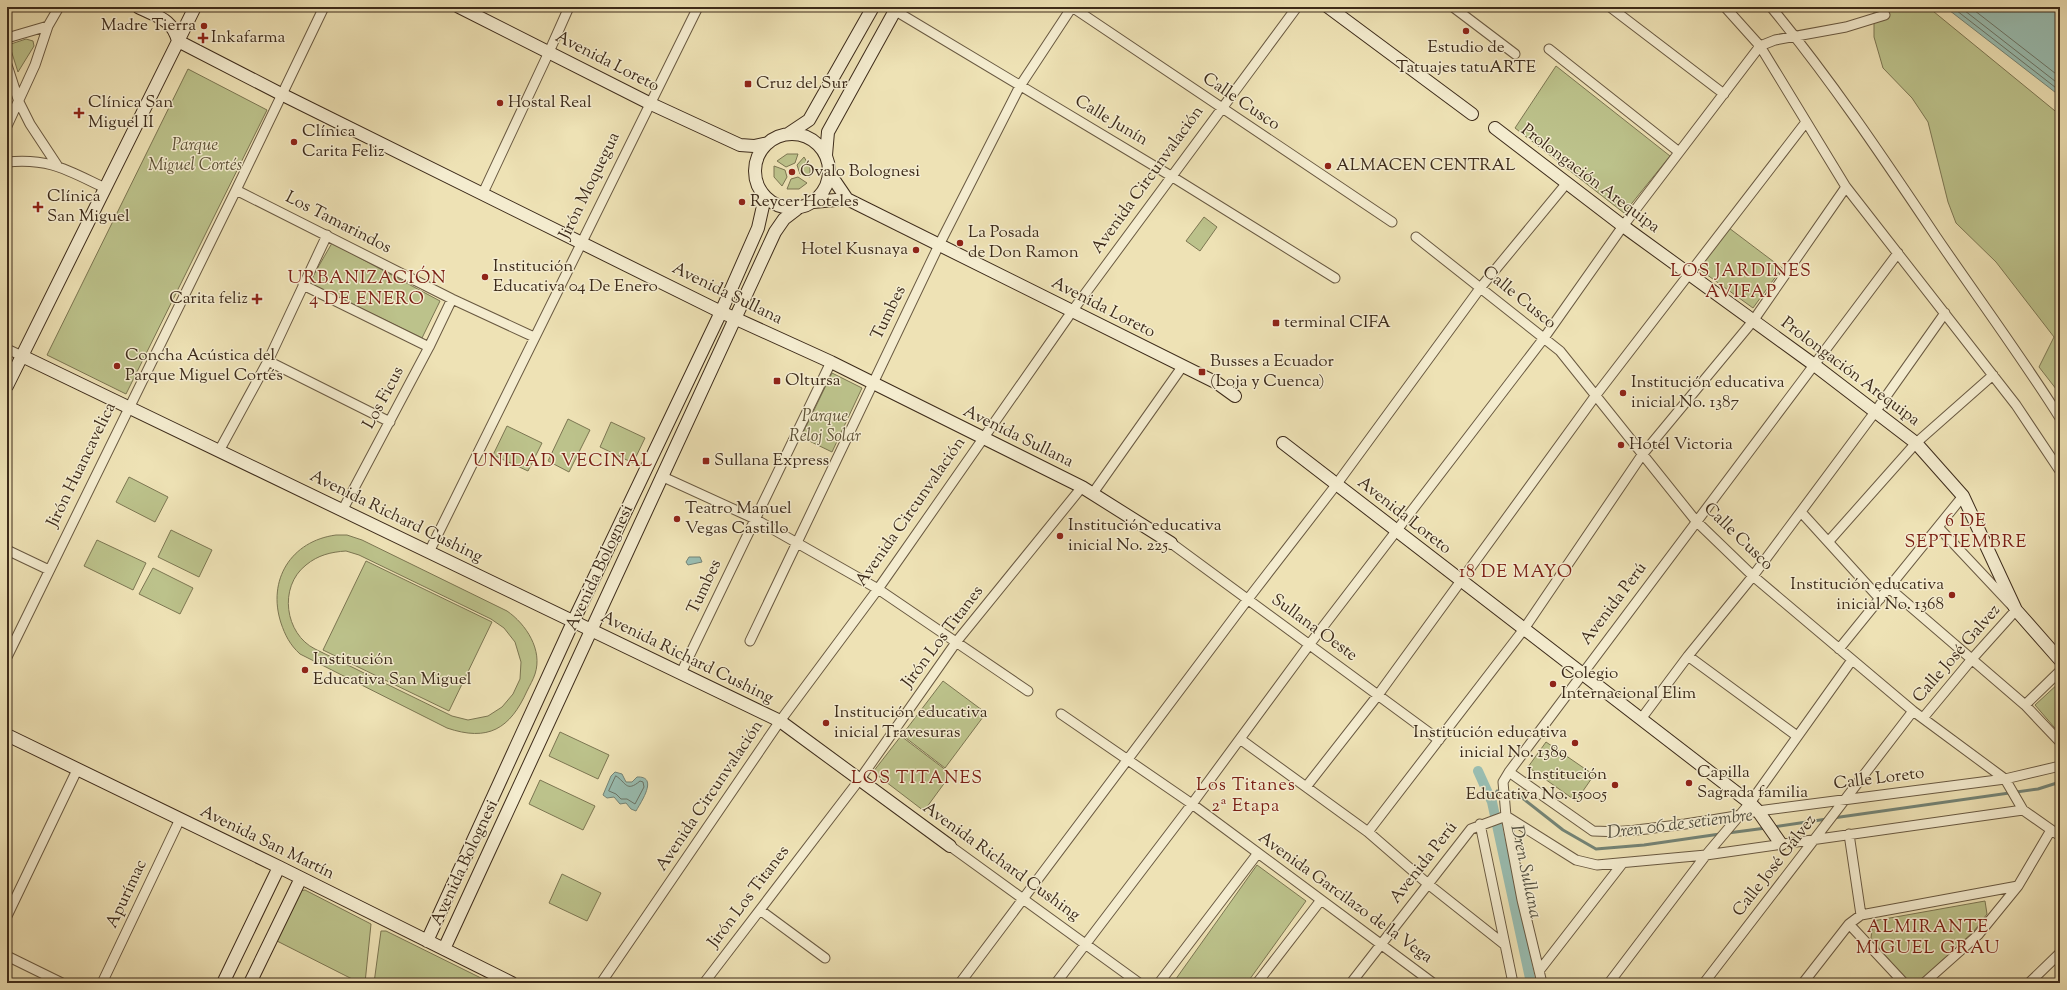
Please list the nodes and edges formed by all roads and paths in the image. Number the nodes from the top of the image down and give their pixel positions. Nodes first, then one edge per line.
1 (59, 7) edge
2 (138, 7) edge
3 (195, 7) edge
4 (324, 7) edge
5 (459, 7) edge
6 (568, 7) edge
7 (698, 7) edge
8 (873, 7) edge
9 (1072, 7) edge
10 (1297, 7) edge
11 (1328, 7) edge
12 (1453, 7) edge
13 (1610, 7) edge
14 (1725, 7) edge
15 (1771, 7) edge
16 (894, 8) edge
17 (1885, 15) dead end
18 (48, 26) junction
19 (1795, 36) junction
20 (7, 38) edge
21 (178, 42) junction
22 (1760, 46) junction
23 (1549, 49) dead end
24 (549, 52) junction
25 (1515, 54) dead end
26 (7, 65) edge
27 (1020, 86) junction
28 (281, 94) junction
29 (1724, 94) junction
30 (19, 102) junction
31 (649, 103) junction
32 (1221, 108) junction
33 (1472, 114) dead end
34 (1806, 122) junction
35 (7, 126) edge
36 (1495, 128) dead end
37 (788, 134) junction
38 (768, 143) junction
39 (740, 145) junction
40 (1679, 152) junction
41 (826, 155) junction
42 (7, 162) edge
43 (57, 165) junction
44 (755, 168) junction
45 (830, 174) junction
46 (1171, 176) junction
47 (1566, 184) junction
48 (1846, 187) junction
49 (105, 188) junction
50 (236, 190) junction
51 (483, 193) junction
52 (765, 197) junction
53 (846, 199) junction
54 (813, 202) junction
55 (797, 209) junction
56 (1392, 222) dead end
57 (1623, 226) junction
58 (327, 235) junction
59 (1416, 237) dead end
60 (581, 242) junction
61 (939, 245) junction
62 (1898, 253) junction
63 (1688, 274) junction
64 (1335, 278) dead end
65 (303, 285) junction
66 (1481, 287) junction
67 (452, 299) junction
68 (1073, 310) junction
69 (721, 312) junction
70 (1945, 313) junction
71 (735, 318) junction
72 (1753, 321) junction
73 (534, 337) junction
74 (1544, 338) junction
75 (429, 347) junction
76 (7, 349) edge
77 (22, 356) junction
78 (268, 360) junction
79 (831, 362) junction
80 (1813, 364) junction
81 (1182, 367) junction
82 (1993, 375) junction
83 (873, 383) junction
84 (7, 386) edge
85 (1596, 395) junction
86 (1235, 396) dead end
87 (128, 408) junction
88 (1875, 412) junction
89 (2060, 418) edge
90 (390, 422) junction
91 (982, 438) junction
92 (1283, 443) dead end
93 (1916, 443) junction
94 (219, 451) junction
95 (1642, 455) junction
96 (2060, 471) edge
97 (661, 476) junction
98 (1336, 484) junction
99 (1082, 487) junction
100 (1093, 494) junction
101 (1963, 496) junction
102 (342, 510) junction
103 (1801, 512) junction
104 (754, 519) junction
105 (1696, 521) junction
106 (1938, 527) junction
107 (1397, 532) junction
108 (1829, 541) junction
109 (796, 542) junction
110 (1171, 543) joint
111 (7, 550) edge
112 (429, 552) junction
113 (49, 570) junction
114 (1753, 576) junction
115 (1461, 581) junction
116 (1889, 588) junction
117 (878, 589) junction
118 (1248, 599) junction
119 (1880, 599) junction
120 (2016, 610) junction
121 (573, 622) junction
122 (1524, 629) junction
123 (590, 630) junction
124 (750, 641) dead end
125 (956, 641) junction
126 (1310, 645) junction
127 (1839, 649) junction
128 (1688, 656) junction
129 (7, 657) edge
130 (1972, 659) junction
131 (1852, 660) junction
132 (2060, 660) edge
133 (2060, 671) edge
134 (681, 674) junction
135 (1582, 674) junction
136 (1028, 691) dead end
137 (1378, 695) junction
138 (2025, 706) junction
139 (1913, 711) junction
140 (1061, 714) dead end
141 (1922, 718) junction
142 (1641, 720) junction
143 (780, 722) junction
144 (7, 735) edge
145 (1797, 736) junction
146 (1240, 739) junction
147 (1439, 740) junction
148 (2060, 742) edge
149 (1127, 759) junction
150 (2060, 766) edge
151 (77, 770) junction
152 (1509, 772) junction
153 (860, 779) junction
154 (2005, 779) junction
155 (1306, 787) junction
156 (1847, 799) junction
157 (1192, 804) junction
158 (1754, 807) junction
159 (2023, 810) junction
160 (1739, 816) junction
161 (1504, 817) junction
162 (180, 819) junction
163 (1484, 823) junction
164 (2051, 830) junction
165 (1368, 832) junction
166 (1849, 834) junction
167 (2060, 836) edge
168 (1816, 839) junction
169 (1781, 844) junction
170 (950, 846) joint
171 (1258, 853) junction
172 (1706, 855) junction
173 (1622, 864) junction
174 (279, 867) junction
175 (301, 878) junction
176 (1428, 884) junction
177 (2018, 886) junction
178 (1022, 900) junction
179 (1320, 900) junction
180 (760, 910) junction
181 (1862, 915) junction
182 (7, 916) edge
183 (1849, 924) junction
184 (427, 941) junction
185 (1085, 944) junction
186 (1380, 944) junction
187 (1505, 945) junction
188 (444, 949) junction
189 (2060, 953) edge
190 (7, 956) edge
191 (825, 958) dead end
192 (1539, 971) junction
193 (62, 983) edge
194 (102, 983) edge
195 (223, 983) edge
196 (250, 983) edge
197 (512, 983) edge
198 (601, 983) edge
199 (704, 983) edge
200 (960, 983) edge
201 (1056, 983) edge
202 (1139, 983) edge
203 (1159, 983) edge
204 (1257, 983) edge
205 (1351, 983) edge
206 (1434, 983) edge
207 (1513, 983) edge
208 (1542, 983) edge
209 (1608, 983) edge
210 (1704, 983) edge
211 (1803, 983) edge
212 (1904, 983) edge
213 (1924, 983) edge
214 (2029, 983) edge

1 - 18 street
2 - 21 street
3 - 21 street
4 - 28 street, Jirón Huancavelica
5 - 24 street, Avenida Loreto
6 - 24 street
7 - 31 street, Jirón Moquegua
8 - 37 street
9 - 27 street, Tumbes
9 - 32 street, Calle Cusco
10 - 32 street, Avenida Circunvalación
11 - 33 street
12 - 25 street
13 - 29 street
14 - 22 street
15 - 19 street
16 - 27 street, Calle Junín
16 - 41 street
17 - 19 street
18 - 20 street
18 - 30 street
19 - 22 street
19 - 89 street
21 - 28 street, Avenida Sullana
21 - 49 street
22 - 29 street
22 - 34 street
23 - 40 street
24 - 31 street, Avenida Loreto
24 - 51 street
26 - 30 street
27 - 46 street, Calle Junín
27 - 61 street, Tumbes
28 - 50 street, Jirón Huancavelica
28 - 51 street, Avenida Sullana
29 - 40 street
30 - 35 street
30 - 43 street
31 - 39 street, Avenida Loreto
31 - 60 street, Jirón Moquegua
32 - 46 street, Avenida Circunvalación
32 - 56 street, Calle Cusco
34 - 48 street
34 - 63 street
36 - 47 street, Prolongación Arequipa
37 - 38 street
37 - 41 street
38 - 39 street, Avenida Loreto
38 - 44 street
39 - 44 street, Avenida Loreto
40 - 57 street
41 - 45 street
42 - 43 street
43 - 49 street
44 - 52 street
45 - 53 street
45 - 54 street
46 - 64 street, Calle Junín
46 - 68 street, Avenida Circunvalación
47 - 57 street, Prolongación Arequipa
47 - 66 street
48 - 62 street
48 - 72 street
49 - 77 street
50 - 58 street, Los Tamarindos
50 - 87 street, Jirón Huancavelica
51 - 60 street, Avenida Sullana
52 - 55 street
52 - 69 street, Avenida Bolognesi
53 - 54 street
53 - 61 street, Avenida Loreto
54 - 55 street
55 - 71 street, Avenida Bolognesi
57 - 63 street, Prolongación Arequipa
57 - 74 street
58 - 65 street
58 - 67 street, Los Tamarindos
59 - 66 street, Calle Cusco
60 - 69 street, Avenida Sullana
60 - 73 street, Jirón Moquegua
61 - 68 street, Avenida Loreto
61 - 83 street, Tumbes
62 - 70 street
62 - 80 street, Avenida Perú
63 - 72 street, Prolongación Arequipa
63 - 85 street
65 - 75 street
65 - 78 street
66 - 74 street, Calle Cusco
66 - 98 street
67 - 73 street, Los Tamarindos
67 - 75 street, Los Ficus
68 - 81 street, Avenida Loreto
68 - 91 street, Avenida Circunvalación
69 - 71 street, Avenida Sullana
69 - 121 street, Avenida Bolognesi
70 - 82 street
70 - 88 street
71 - 79 street, Avenida Sullana
71 - 97 street, Avenida Bolognesi
72 - 80 street, Prolongación Arequipa
72 - 95 street
73 - 112 street, Jirón Moquegua
74 - 85 street, Calle Cusco
74 - 107 street
75 - 90 street, Los Ficus
76 - 77 street, Avenida Richard Cushing
77 - 84 street
77 - 87 street, Avenida Richard Cushing
78 - 90 street
78 - 94 street
79 - 83 street, Avenida Sullana
79 - 104 street, Tumbes
80 - 88 street, Prolongación Arequipa
80 - 105 street, Avenida Perú
81 - 86 street, Avenida Loreto
81 - 100 street
82 - 93 street
82 - 96 street
83 - 91 street, Avenida Sullana
83 - 109 street, Tumbes
85 - 95 street, Calle Cusco
85 - 115 street
87 - 94 street, Avenida Richard Cushing
87 - 113 street, Jirón Huancavelica
88 - 93 street, Prolongación Arequipa
88 - 103 street
90 - 102 street, Los Ficus
91 - 99 street, Avenida Sullana
91 - 117 street, Avenida Circunvalación
92 - 98 street, Avenida Loreto
93 - 101 street, Prolongación Arequipa
93 - 108 street
94 - 102 street, Avenida Richard Cushing
95 - 105 street, Calle Cusco
95 - 122 street
97 - 104 street
97 - 123 street, Avenida Bolognesi
98 - 107 street, Avenida Loreto
98 - 118 street
99 - 100 street, Avenida Sullana
99 - 125 street, Jirón Los Titanes
100 - 110 street, Avenida Sullana
101 - 106 street
101 - 120 street, Prolongación Arequipa
102 - 112 street, Avenida Richard Cushing
103 - 108 street
103 - 114 street
104 - 109 street
104 - 134 street, Tumbes
105 - 114 street, Calle Cusco
105 - 135 street, Avenida Perú
106 - 116 street
106 - 120 street
107 - 115 street, Avenida Loreto
107 - 126 street
108 - 119 street
109 - 117 street
109 - 124 street, Tumbes
110 - 118 street, Sullana Oeste
111 - 113 street
112 - 121 street, Avenida Richard Cushing
113 - 129 street, Jirón Huancavelica
114 - 127 street, Calle Cusco
114 - 128 street
115 - 122 street, Avenida Loreto
115 - 137 street
116 - 119 street
116 - 130 street
117 - 125 street
117 - 143 street, Avenida Circunvalación
118 - 126 street, Sullana Oeste
118 - 149 street
119 - 127 street
120 - 130 street, Calle José Galvez
120 - 132 street, Prolongación Arequipa
121 - 123 street, Avenida Richard Cushing
121 - 184 street, Avenida Bolognesi
122 - 135 street, Avenida Loreto
122 - 147 street
123 - 134 street, Avenida Richard Cushing
123 - 188 street, Avenida Bolognesi
125 - 136 street
125 - 153 street, Jirón Los Titanes
126 - 137 street, Sullana Oeste
126 - 146 street
127 - 131 street, Calle Cusco
128 - 142 street
128 - 145 street
130 - 138 street
130 - 141 street, Calle José Galvez
131 - 139 street, Calle Cusco
131 - 145 street
133 - 138 street
134 - 143 street, Avenida Richard Cushing
135 - 142 street, Avenida Loreto
135 - 152 street, Avenida Perú
137 - 147 street, Sullana Oeste
137 - 155 street
138 - 148 street
139 - 141 street, Calle Cusco
139 - 156 street, Calle José Gálvez
140 - 149 street, Avenida Garcilazo de la Vega
141 - 154 street, Calle Cusco
142 - 158 street, Avenida Loreto
143 - 153 street, Avenida Richard Cushing
143 - 198 street, Avenida Circunvalación
144 - 151 street, Avenida San Martín
145 - 158 street
146 - 155 street
146 - 157 street
147 - 165 street
149 - 157 street, Avenida Garcilazo de la Vega
149 - 178 street
150 - 154 street, Calle Loreto
151 - 162 street, Avenida San Martín
151 - 182 street
152 - 160 street
152 - 161 street, Avenida Perú
153 - 170 street, Avenida Richard Cushing
153 - 180 street, Jirón Los Titanes
154 - 156 street, Calle Loreto
154 - 159 street, Calle Cusco
155 - 165 street
156 - 158 street, Calle Loreto
156 - 168 street, Calle José Gálvez
157 - 171 street, Avenida Garcilazo de la Vega
157 - 185 street
158 - 160 street
158 - 169 street, Avenida Loreto
159 - 164 street, Calle Cusco
159 - 166 street
160 - 172 street
161 - 163 street, Avenida Perú
161 - 173 street
161 - 192 street
162 - 174 street, Avenida San Martín
162 - 194 street, Apurímac
163 - 176 street, Avenida Perú
163 - 187 street
164 - 167 street, Calle Cusco
164 - 177 street
165 - 176 street
166 - 168 street
166 - 181 street
168 - 169 street
168 - 210 street, Calle José Gálvez
169 - 172 street
170 - 178 street, Avenida Richard Cushing
171 - 179 street, Avenida Garcilazo de la Vega
171 - 203 street
172 - 173 street
172 - 209 street
173 - 192 street
174 - 175 street, Avenida San Martín
174 - 195 street
175 - 184 street, Avenida San Martín
175 - 196 street
176 - 186 street, Avenida Perú
176 - 187 street
177 - 181 street
177 - 213 street
178 - 185 street, Avenida Richard Cushing
178 - 200 street
179 - 186 street, Avenida Garcilazo de la Vega
179 - 204 street
180 - 191 street
180 - 199 street, Jirón Los Titanes
181 - 183 street
183 - 211 street
183 - 212 street
184 - 188 street, Avenida San Martín
185 - 201 street
185 - 202 street, Avenida Richard Cushing
186 - 205 street, Avenida Perú
186 - 206 street, Avenida Garcilazo de la Vega
187 - 207 street
188 - 197 street, Avenida San Martín
189 - 214 street
190 - 193 street
192 - 208 street

